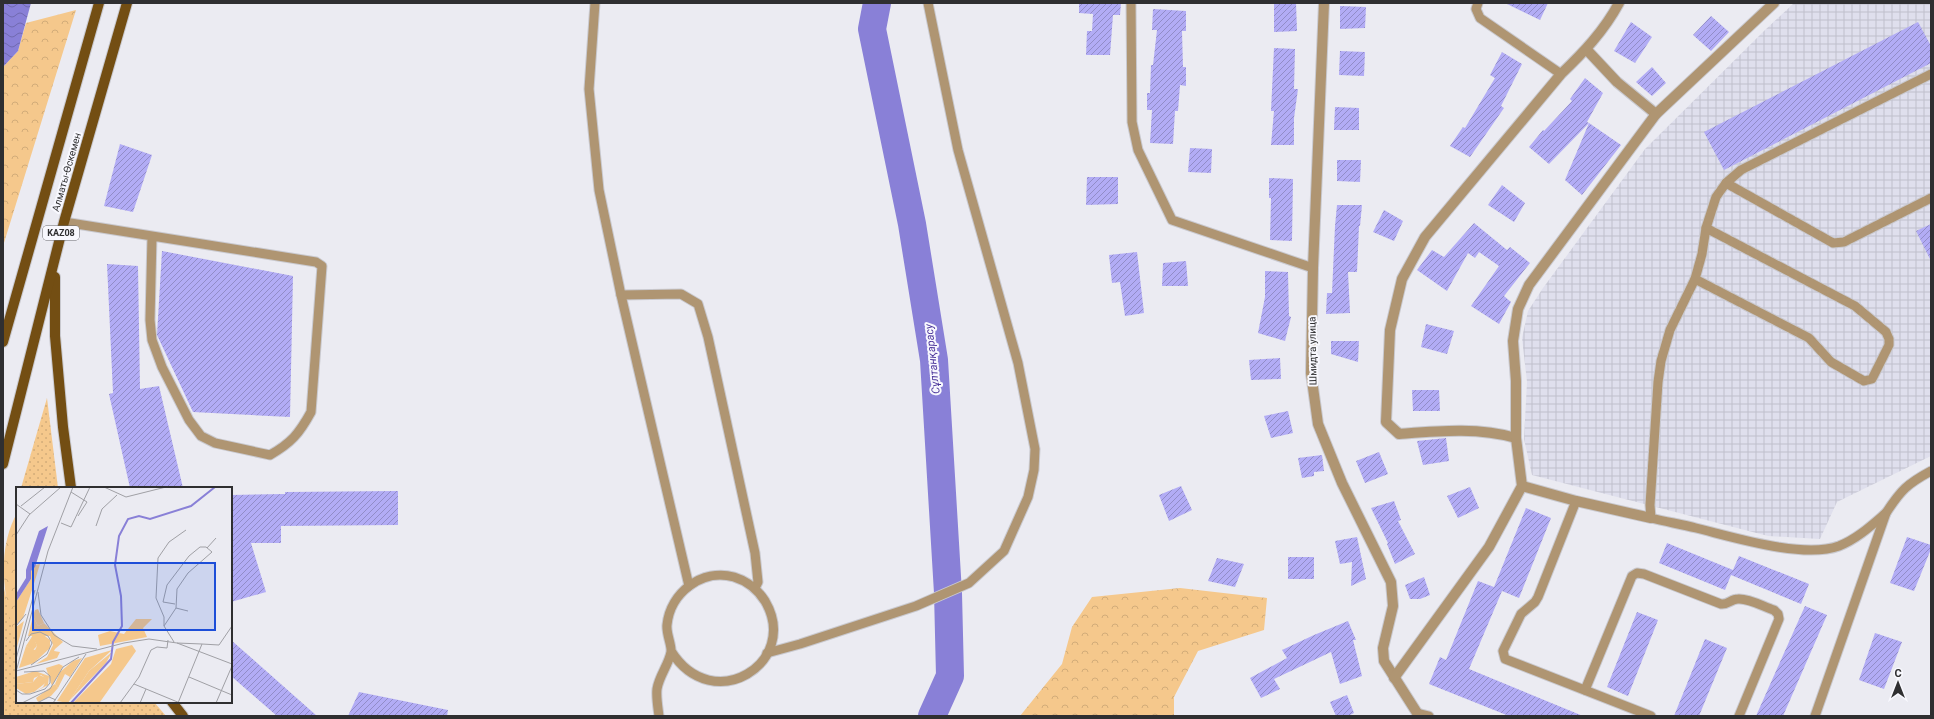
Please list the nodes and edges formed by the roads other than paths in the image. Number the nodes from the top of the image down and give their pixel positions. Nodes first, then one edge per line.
1 (99, 3) edge
2 (127, 3) edge
3 (594, 3) edge
4 (1131, 3) edge
5 (1324, 3) edge
6 (1478, 3) edge
7 (1619, 3) edge
8 (1774, 3) edge
9 (930, 4) edge
10 (1586, 50) junction
11 (1561, 74) junction
12 (1931, 74) edge
13 (1656, 114) junction
14 (1726, 183) junction
15 (1931, 198) edge
16 (64, 222) junction
17 (1706, 228) junction
18 (152, 238) junction
19 (1313, 268) junction
20 (1695, 279) junction
21 (621, 296) junction
22 (3, 342) edge
23 (1516, 438) junction
24 (3, 464) edge
25 (1931, 471) edge
26 (1522, 486) junction
27 (71, 487) edge
28 (1576, 501) junction
29 (1886, 513) junction
30 (1651, 518) junction
31 (689, 586) junction
32 (755, 588) junction
33 (671, 651) junction
34 (767, 653) junction
35 (1394, 678) junction
36 (1585, 690) junction
37 (173, 703) edge
38 (1418, 715) edge
39 (182, 716) edge
40 (659, 716) edge
41 (1429, 716) edge
42 (1651, 716) edge
43 (1739, 716) edge
44 (1816, 716) edge

1 - 22 main road, Алматы-Өскемен / KAZ08
2 - 16 main road, Алматы-Өскемен / KAZ08
3 - 21 lane
4 - 19 lane
5 - 19 street, Шмидта улица
6 - 11 lane
7 - 10 street
8 - 13 street
9 - 34 lane
10 - 11 street
10 - 13 street
11 - 23 street
12 - 14 lane
13 - 23 street
14 - 15 lane
14 - 17 lane
16 - 18 lane
16 - 24 main road, Алматы-Өскемен / KAZ08
16 - 27 main road
17 - 20 lane
17 - 20 lane
18 - 18 lane
19 - 35 street, Шмидта улица
20 - 30 lane
21 - 31 lane
21 - 32 lane
23 - 26 street
25 - 29 lane
26 - 28 street
26 - 35 street
28 - 30 street
28 - 36 lane
29 - 30 lane
29 - 44 lane
31 - 32 lane
31 - 33 lane
32 - 34 lane
33 - 34 lane
33 - 40 lane
35 - 38 street, Шмидта улица
36 - 42 lane
36 - 43 lane
37 - 39 main road
38 - 41 lane

